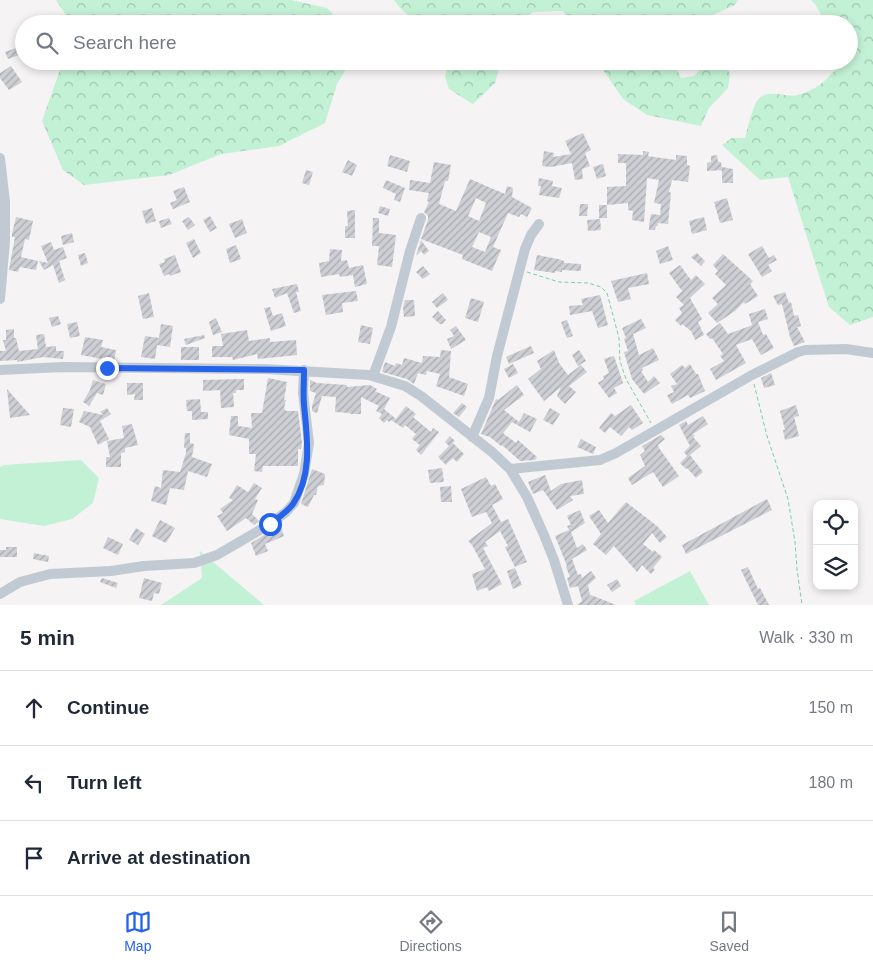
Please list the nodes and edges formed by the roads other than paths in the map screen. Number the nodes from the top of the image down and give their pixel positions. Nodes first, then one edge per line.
1 (0, 158) edge
2 (422, 218) dead end
3 (540, 224) dead end
4 (0, 299) edge
5 (873, 353) edge
6 (0, 370) edge
7 (304, 370) junction
8 (373, 376) junction
9 (472, 437) junction
10 (510, 469) junction
11 (0, 594) edge
12 (568, 605) edge

1 - 4 street
2 - 8 street
3 - 9 street
5 - 10 street
6 - 7 street
7 - 8 street
7 - 11 street
8 - 9 street
9 - 10 street
10 - 12 street

